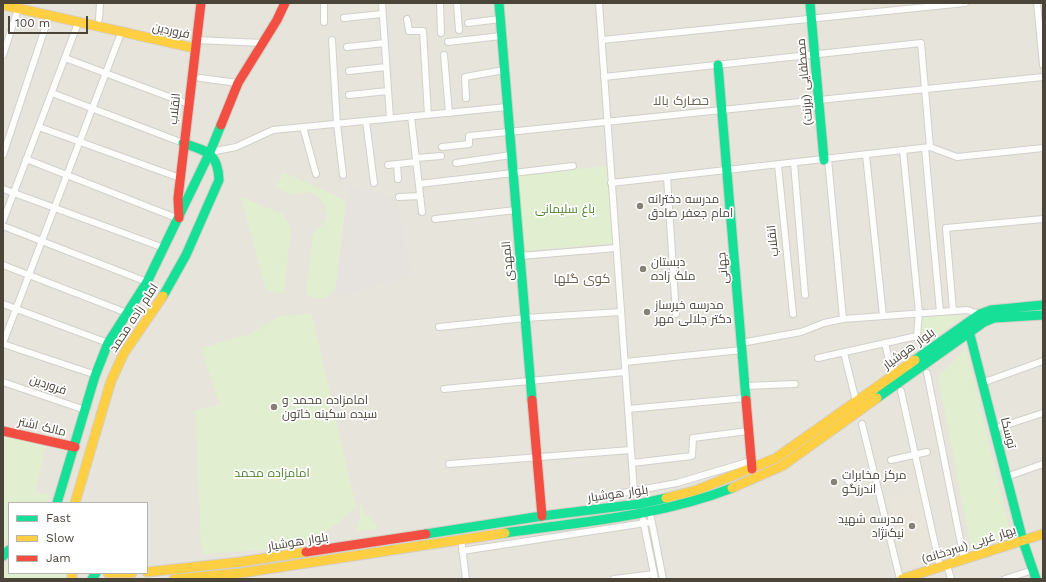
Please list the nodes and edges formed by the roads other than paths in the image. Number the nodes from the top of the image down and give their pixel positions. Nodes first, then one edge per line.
1 (100, 3) edge
2 (201, 3) edge
3 (284, 3) edge
4 (324, 3) edge
5 (382, 3) edge
6 (440, 3) edge
7 (457, 3) edge
8 (499, 3) edge
9 (599, 3) edge
10 (810, 3) edge
11 (965, 3) edge
12 (1037, 3) edge
13 (3, 5) edge
14 (18, 9) junction
15 (382, 14) junction
16 (49, 16) junction
17 (344, 18) dead end
18 (99, 19) dead end
19 (407, 19) dead end
20 (500, 19) junction
21 (812, 19) junction
22 (324, 22) dead end
23 (78, 23) junction
24 (468, 23) dead end
25 (459, 30) dead end
26 (441, 32) dead end
27 (121, 33) junction
28 (501, 36) junction
29 (332, 40) dead end
30 (602, 40) junction
31 (448, 42) dead end
32 (263, 43) junction
33 (384, 43) junction
34 (195, 44) junction
35 (347, 47) dead end
36 (815, 54) junction
37 (444, 55) dead end
38 (3, 56) edge
39 (65, 58) junction
40 (718, 65) junction
41 (1043, 65) edge
42 (386, 67) junction
43 (504, 70) junction
44 (349, 71) dead end
45 (105, 73) junction
46 (604, 77) junction
47 (1043, 77) edge
48 (200, 78) dead end
49 (238, 83) junction
50 (925, 88) junction
51 (388, 91) junction
52 (52, 93) junction
53 (349, 95) dead end
54 (466, 98) dead end
55 (819, 99) junction
56 (188, 104) junction
57 (92, 107) junction
58 (507, 107) junction
59 (722, 109) junction
60 (449, 113) junction
61 (428, 115) junction
62 (411, 116) junction
63 (390, 118) junction
64 (366, 121) junction
65 (607, 121) junction
66 (337, 124) junction
67 (39, 127) junction
68 (303, 127) junction
69 (509, 132) junction
70 (79, 142) junction
71 (183, 142) junction
72 (442, 147) dead end
73 (927, 148) junction
74 (1043, 148) edge
75 (903, 150) junction
76 (210, 152) junction
77 (3, 155) edge
78 (512, 155) junction
79 (866, 155) junction
80 (441, 156) dead end
81 (26, 159) junction
82 (826, 159) junction
83 (416, 160) junction
84 (456, 163) dead end
85 (794, 163) junction
86 (397, 164) junction
87 (388, 165) dead end
88 (778, 165) junction
89 (573, 166) dead end
90 (727, 170) junction
91 (513, 173) junction
92 (316, 174) dead end
93 (67, 175) junction
94 (343, 175) dead end
95 (666, 177) junction
96 (180, 178) junction
97 (398, 179) dead end
98 (374, 183) dead end
99 (612, 183) junction
100 (419, 184) junction
101 (3, 189) edge
102 (14, 193) junction
103 (420, 196) junction
104 (399, 197) dead end
105 (54, 208) junction
106 (516, 210) junction
107 (422, 212) dead end
108 (179, 219) junction
109 (435, 219) dead end
110 (1043, 219) edge
111 (3, 221) edge
112 (3, 226) edge
113 (42, 242) junction
114 (164, 248) junction
115 (616, 248) junction
116 (520, 256) junction
117 (3, 265) edge
118 (29, 275) junction
119 (147, 282) junction
120 (805, 295) dead end
121 (3, 304) edge
122 (1043, 305) edge
123 (16, 309) junction
124 (953, 311) junction
125 (621, 312) junction
126 (940, 312) junction
127 (127, 313) junction
128 (919, 313) junction
129 (676, 314) dead end
130 (793, 314) dead end
131 (980, 314) junction
132 (1043, 315) edge
133 (883, 316) junction
134 (525, 318) junction
135 (843, 319) junction
136 (439, 327) dead end
137 (969, 331) junction
138 (885, 343) junction
139 (3, 344) edge
140 (108, 344) junction
141 (741, 346) junction
142 (844, 353) junction
143 (818, 358) dead end
144 (1043, 361) edge
145 (625, 362) junction
146 (891, 369) dead end
147 (626, 372) junction
148 (927, 373) dead end
149 (96, 375) junction
150 (531, 380) junction
151 (3, 382) edge
152 (982, 383) junction
153 (795, 384) dead end
154 (745, 386) junction
155 (444, 389) dead end
156 (901, 391) dead end
157 (746, 398) junction
158 (855, 406) junction
159 (628, 409) junction
160 (86, 410) junction
161 (1043, 413) edge
162 (839, 419) junction
163 (862, 424) dead end
164 (994, 429) junction
165 (3, 431) edge
166 (748, 431) junction
167 (75, 447) junction
168 (631, 450) junction
169 (927, 452) dead end
170 (914, 455) junction
171 (537, 457) junction
172 (891, 460) dead end
173 (632, 463) junction
174 (448, 464) dead end
175 (1043, 464) edge
176 (751, 465) junction
177 (874, 475) junction
178 (1006, 477) junction
179 (848, 481) dead end
180 (677, 483) junction
181 (634, 492) junction
182 (680, 495) junction
183 (601, 497) dead end
184 (57, 502) edge
185 (75, 502) edge
186 (542, 516) junction
187 (647, 518) junction
188 (1043, 534) edge
189 (461, 539) junction
190 (1023, 541) junction
191 (462, 550) junction
192 (964, 559) junction
193 (943, 566) junction
194 (148, 572) edge
195 (1034, 574) edge
196 (654, 576) edge
197 (916, 577) edge
198 (174, 579) edge
199 (466, 579) edge
200 (614, 579) edge
201 (664, 579) edge
202 (903, 579) edge
203 (951, 579) edge
204 (1005, 579) edge

1 - 18 street
2 - 34 street, انقلاب
3 - 32 street, امام زاده محمد
4 - 22 street
5 - 15 street
6 - 26 street
7 - 25 street
8 - 20 street, المهدی
9 - 30 street
10 - 21 street, مصطفایی (برزنت)
11 - 21 street
12 - 41 street
13 - 14 street, فروردین
14 - 16 street, فروردین
14 - 38 street
15 - 17 street
15 - 33 street
16 - 23 street, فروردین
16 - 77 street
19 - 61 street
20 - 24 street
20 - 28 street, المهدی
21 - 30 street
21 - 36 street, مصطفایی (برزنت)
23 - 27 street, فروردین
23 - 39 street
27 - 34 street, فروردین
27 - 45 street
28 - 31 street
28 - 43 street, المهدی
29 - 66 street
30 - 46 street
32 - 34 street
32 - 49 street, امام زاده محمد
33 - 35 street
33 - 42 street
34 - 56 street, انقلاب
36 - 40 street
36 - 50 street
36 - 55 street, مصطفایی (برزنت)
37 - 60 street
39 - 45 street
39 - 52 street
40 - 46 street
40 - 59 street, جهانی
42 - 44 street
42 - 51 street
43 - 54 street
43 - 58 street, المهدی
45 - 56 street
45 - 57 street
46 - 65 street
47 - 50 street
48 - 49 street
49 - 76 street, امام زاده محمد
50 - 55 street
50 - 73 street
51 - 53 street
51 - 63 street
52 - 57 street
52 - 67 street
55 - 59 street
55 - 82 street, مصطفایی (برزنت)
56 - 71 street, انقلاب
57 - 70 street
57 - 71 street
58 - 60 street
58 - 69 street, المهدی
59 - 65 street
59 - 90 street, جهانی
60 - 61 street
61 - 62 street
62 - 63 street
62 - 83 street
63 - 64 street
64 - 66 street
64 - 98 street
65 - 69 street
65 - 99 street
66 - 68 street
66 - 94 street
67 - 70 street
67 - 81 street
68 - 76 street
68 - 92 street
69 - 72 street
69 - 78 street, المهدی
70 - 93 street
70 - 96 street
71 - 76 street
71 - 96 street, انقلاب
73 - 74 street
73 - 75 street
73 - 126 street
75 - 79 street
75 - 128 street
76 - 108 street, امام زاده محمد
76 - 185 street, امام زاده محمد
78 - 84 street
78 - 91 street, المهدی
79 - 82 street
79 - 133 street
80 - 83 street
81 - 93 street
81 - 102 street
82 - 85 street
82 - 135 street
83 - 86 street
83 - 100 street
85 - 88 street
85 - 120 street
86 - 87 street
86 - 97 street
88 - 90 street
88 - 130 street, انقلاب
89 - 91 street
90 - 95 street
90 - 141 street, جهانی
91 - 100 street
91 - 106 street, المهدی
93 - 105 street
93 - 108 street
95 - 99 street
95 - 129 street
96 - 108 street, انقلاب
99 - 115 street
100 - 103 street
101 - 102 street
102 - 105 street
102 - 111 street
103 - 104 street
103 - 107 street
105 - 113 street
105 - 114 street
106 - 109 street
106 - 116 street, المهدی
108 - 114 street, امام زاده محمد
110 - 124 street
112 - 113 street
113 - 118 street
113 - 119 street
114 - 119 street, امام زاده محمد
115 - 116 street
115 - 125 street
116 - 134 street, المهدی
117 - 118 street
118 - 123 street
118 - 127 street
119 - 127 street, امام زاده محمد
121 - 123 street
122 - 131 street, بلوار هوشیار
123 - 139 street
123 - 140 street
124 - 126 street
124 - 131 street
125 - 134 street
125 - 145 street
126 - 128 street
127 - 140 street, امام زاده محمد
128 - 133 street
128 - 138 street
131 - 158 street, بلوار هوشیار
132 - 137 street, بلوار هوشیار
133 - 135 street
134 - 136 street
134 - 150 street, المهدی
135 - 141 street
137 - 152 street, توسکا
137 - 158 street, بلوار هوشیار
138 - 142 street
138 - 146 street
139 - 149 street
140 - 149 street, امام زاده محمد
141 - 145 street
141 - 154 street, جهانی
142 - 143 street
142 - 158 street
144 - 152 street
145 - 147 street
147 - 150 street
147 - 159 street
148 - 192 street
149 - 160 street, امام زاده محمد
150 - 155 street
150 - 171 street, المهدی
151 - 160 street, فروردین
152 - 164 street, توسکا
153 - 154 street
154 - 157 street, جهانی
156 - 170 street
157 - 159 street
157 - 166 street, جهانی
158 - 162 street, بلوار هوشیار
159 - 168 street
160 - 167 street, امام زاده محمد
161 - 164 street
162 - 176 street, بلوار هوشیار
162 - 187 street, بلوار هوشیار
163 - 177 street
164 - 178 street, توسکا
165 - 167 street, مالک اشتر
166 - 173 street
166 - 176 street, جهانی
167 - 184 street, امام زاده محمد
168 - 171 street
168 - 173 street
169 - 170 street
170 - 172 street
170 - 193 street
171 - 174 street
171 - 186 street, المهدی
173 - 181 street
175 - 178 street
176 - 180 street
176 - 182 street, بلوار هوشیار
177 - 179 street
177 - 202 street
178 - 190 street, توسکا
180 - 181 street
180 - 182 street
181 - 183 street
182 - 186 street, بلوار هوشیار
186 - 194 street, بلوار هوشیار
187 - 189 street, بلوار هوشیار
187 - 191 street
187 - 196 street
187 - 201 street
188 - 190 street, بهار غربی (سردخانه)
189 - 191 street
189 - 198 street, بلوار هوشیار
190 - 192 street, بهار غربی (سردخانه)
190 - 195 street, توسکا
191 - 199 street
192 - 193 street, بهار غربی (سردخانه)
193 - 197 street, بهار غربی (سردخانه)
193 - 203 street
195 - 204 street
196 - 200 street
197 - 202 street, بهار غربی (سردخانه)

